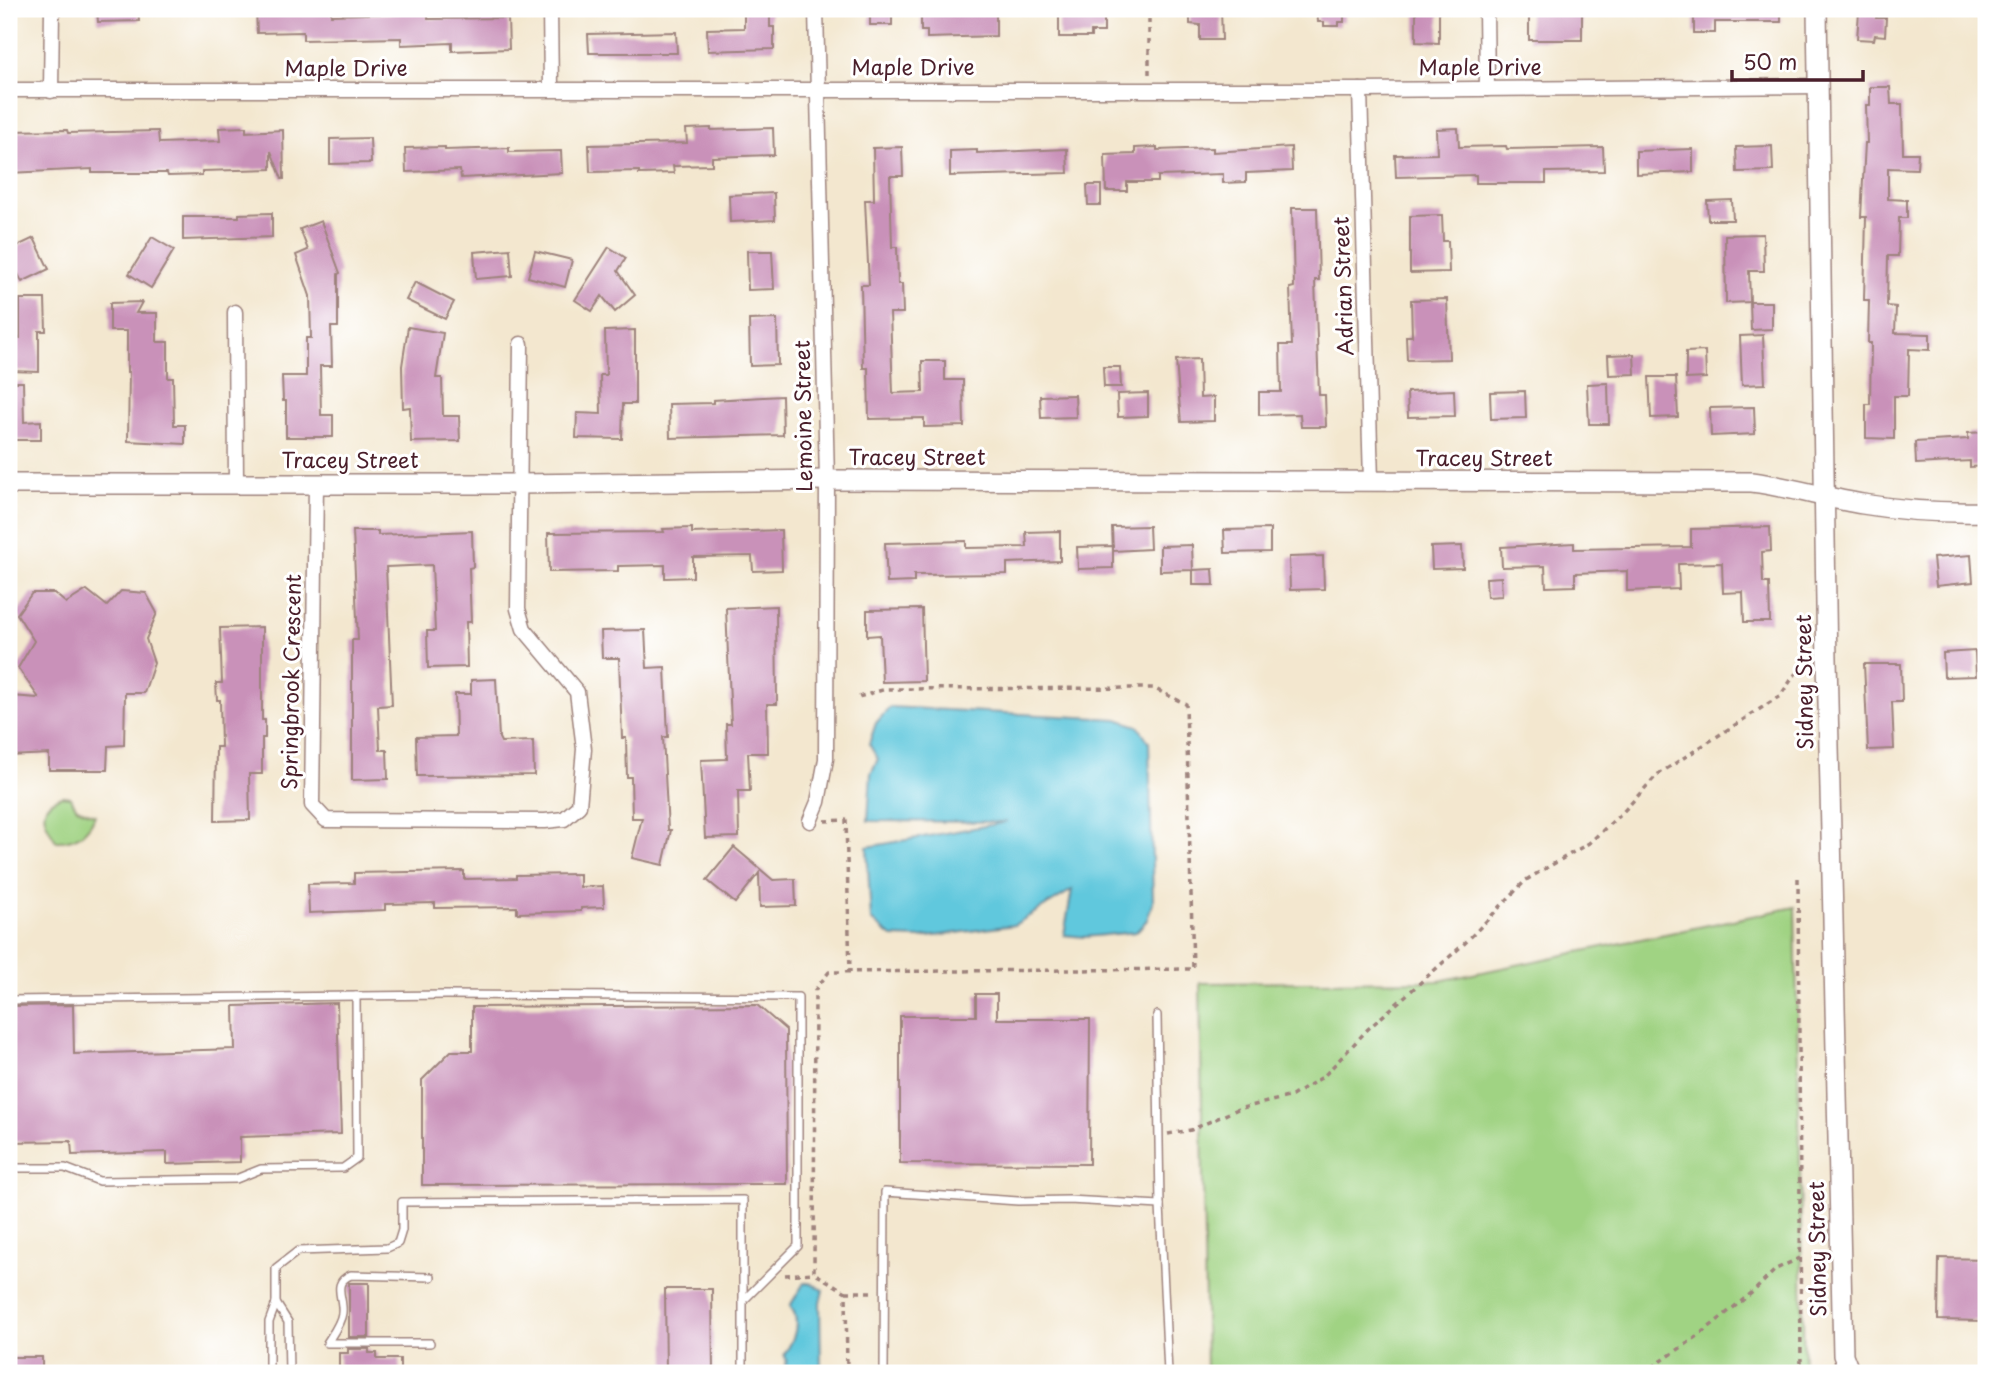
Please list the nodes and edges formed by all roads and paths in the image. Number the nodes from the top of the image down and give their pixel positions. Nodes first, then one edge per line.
1 (51, 9) edge
2 (550, 9) edge
3 (816, 9) edge
4 (1149, 9) edge
5 (1486, 9) edge
6 (1817, 9) edge
7 (1818, 86) junction
8 (551, 88) junction
9 (817, 89) junction
10 (1149, 89) junction
11 (1487, 89) junction
12 (9, 90) edge
13 (1360, 90) junction
14 (51, 91) junction
15 (235, 312) dead end
16 (521, 344) dead end
17 (827, 480) junction
18 (1371, 481) junction
19 (9, 484) edge
20 (316, 484) junction
21 (519, 484) junction
22 (236, 485) junction
23 (1823, 495) junction
24 (1986, 512) edge
25 (1796, 673) dead end
26 (855, 698) dead end
27 (810, 821) joint
28 (1798, 878) dead end
29 (850, 972) junction
30 (356, 996) junction
31 (9, 1000) edge
32 (1157, 1015) dead end
33 (1159, 1135) junction
34 (9, 1168) edge
35 (1160, 1205) junction
36 (1800, 1258) junction
37 (772, 1272) junction
38 (814, 1273) junction
39 (431, 1277) dead end
40 (846, 1292) junction
41 (884, 1293) junction
42 (743, 1301) junction
43 (276, 1303) junction
44 (430, 1343) dead end
45 (1847, 1364) edge
46 (269, 1373) edge
47 (289, 1373) edge
48 (743, 1373) edge
49 (847, 1373) edge
50 (884, 1373) edge
51 (1168, 1373) edge
52 (1644, 1373) edge
53 (1801, 1373) edge
54 (1835, 1373) edge

1 - 14 street
2 - 8 street
3 - 9 street, Lemoine Street
4 - 10 path
5 - 11 street
6 - 7 street, Sidney Street
7 - 11 street, Maple Drive
7 - 23 street, Sidney Street
8 - 9 street, Maple Drive
8 - 14 street, Maple Drive
9 - 10 street, Maple Drive
9 - 17 street, Lemoine Street
10 - 13 street, Maple Drive
11 - 13 street, Maple Drive
12 - 14 street, Maple Drive
13 - 18 street, Adrian Street
15 - 22 street
16 - 21 street, Springbrook Crescent
17 - 18 street, Tracey Street
17 - 21 street, Tracey Street
17 - 27 street, Lemoine Street
18 - 23 street, Tracey Street
19 - 22 street, Tracey Street
20 - 21 street, Tracey Street
20 - 21 street, Springbrook Crescent
20 - 22 street, Tracey Street
23 - 24 street, Tracey Street
23 - 45 street, Sidney Street
25 - 33 path
26 - 29 path
27 - 29 path
28 - 36 path
29 - 38 path
30 - 31 lane
30 - 34 lane
30 - 37 lane
32 - 33 lane
33 - 35 lane
35 - 41 lane
35 - 51 lane
36 - 52 path
36 - 53 path
37 - 38 path
37 - 42 lane
38 - 40 path
39 - 44 lane
40 - 41 path
40 - 49 path
41 - 50 lane
42 - 43 lane
42 - 48 lane
43 - 46 lane
43 - 47 lane
45 - 54 street, Sidney Street

